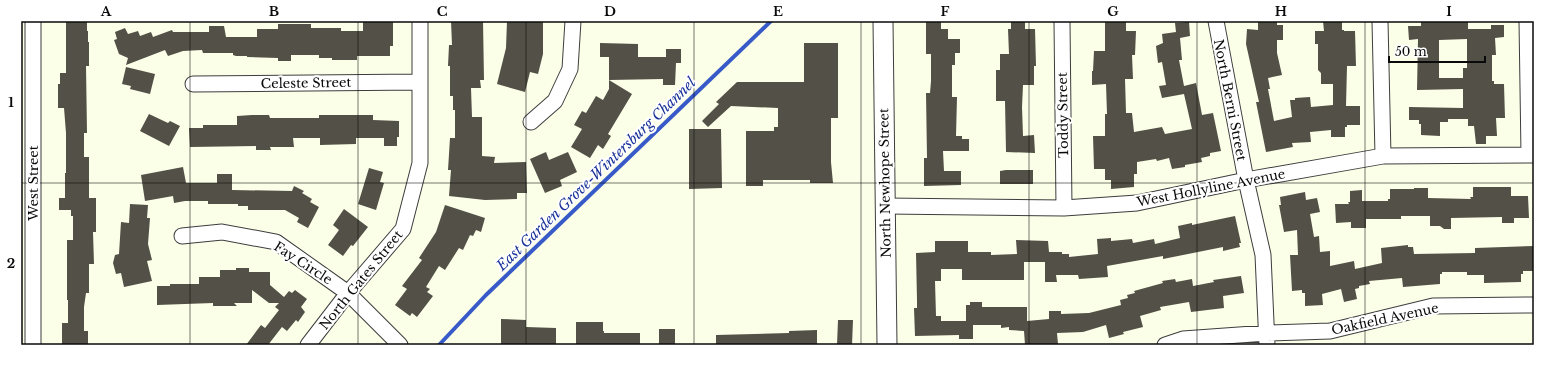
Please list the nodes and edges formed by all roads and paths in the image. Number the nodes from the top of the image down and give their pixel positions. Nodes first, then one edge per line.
1 (33, 21) edge
2 (420, 21) edge
3 (573, 21) edge
4 (883, 21) edge
5 (1062, 21) edge
6 (1216, 21) edge
7 (1380, 21) edge
8 (1527, 21) edge
9 (420, 82) junction
10 (193, 84) dead end
11 (27, 93) edge
12 (531, 122) dead end
13 (1531, 155) edge
14 (1383, 156) junction
15 (1246, 180) junction
16 (886, 206) junction
17 (1064, 208) junction
18 (182, 236) dead end
19 (27, 261) edge
20 (348, 293) junction
21 (1534, 305) edge
22 (1267, 339) edge
23 (33, 345) edge
24 (308, 345) edge
25 (400, 345) edge
26 (887, 345) edge
27 (1165, 345) edge

1 - 11 street, West Street
2 - 9 street, North Gates Street
3 - 12 street
4 - 16 street, North Newhope Street
5 - 17 street, Toddy Street
6 - 15 street, North Berni Street
7 - 14 street
8 - 13 street
9 - 10 street, Celeste Street
9 - 20 street, North Gates Street
11 - 19 street, West Street
13 - 14 street, West Hollyline Avenue
14 - 15 street, West Hollyline Avenue
15 - 17 street, West Hollyline Avenue
15 - 22 street, North Berni Street
16 - 17 street, West Hollyline Avenue
16 - 26 street, North Newhope Street
18 - 20 street, Fay Circle
19 - 23 street, West Street
20 - 24 street, North Gates Street
20 - 25 street, Fay Circle
21 - 22 street, Oakfield Avenue
22 - 27 street, Oakfield Avenue

